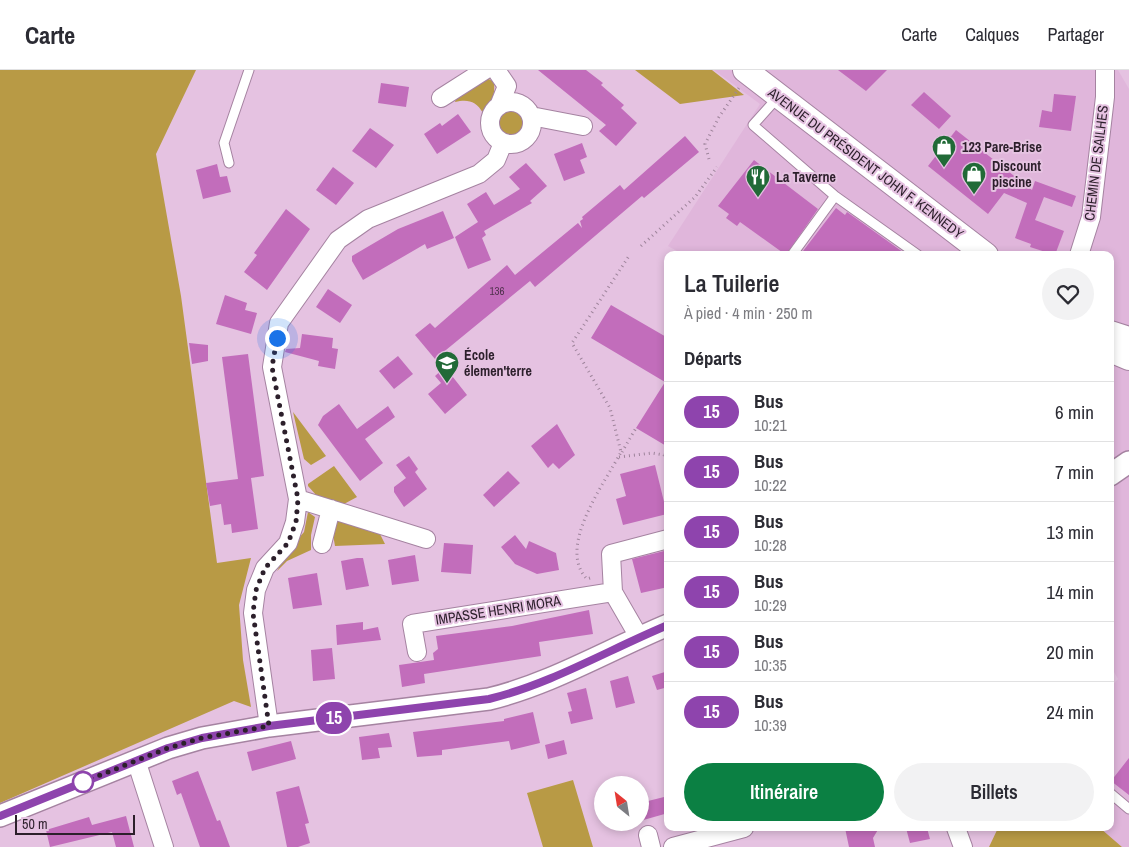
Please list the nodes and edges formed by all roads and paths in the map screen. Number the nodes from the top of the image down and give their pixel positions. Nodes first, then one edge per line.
1 (250, 70) edge
2 (485, 70) edge
3 (496, 70) edge
4 (1105, 70) edge
5 (742, 79) edge
6 (778, 97) junction
7 (441, 98) dead end
8 (499, 106) junction
9 (531, 116) junction
10 (582, 126) dead end
11 (503, 143) junction
12 (709, 159) dead end
13 (229, 163) dead end
14 (717, 167) dead end
15 (835, 196) junction
16 (641, 246) dead end
17 (795, 251) edge
18 (912, 251) edge
19 (981, 251) edge
20 (1080, 251) edge
21 (628, 256) dead end
22 (1114, 334) edge
23 (1129, 340) edge
24 (1114, 352) edge
25 (1129, 358) edge
26 (636, 428) dead end
27 (621, 452) junction
28 (664, 455) edge
29 (618, 457) junction
30 (1129, 462) edge
31 (1114, 472) edge
32 (1129, 478) edge
33 (1114, 487) edge
34 (298, 499) junction
35 (331, 509) junction
36 (426, 539) dead end
37 (664, 540) edge
38 (322, 544) dead end
39 (594, 578) dead end
40 (613, 592) junction
41 (664, 627) edge
42 (639, 637) junction
43 (417, 652) dead end
44 (269, 726) junction
45 (136, 760) junction
46 (1114, 796) edge
47 (1129, 808) edge
48 (0, 816) edge
49 (733, 831) edge
50 (957, 831) edge
51 (164, 847) edge
52 (673, 847) edge
53 (962, 847) edge

1 - 13 lane
2 - 7 street
3 - 8 street
4 - 20 street, CHEMIN DE SAILHES
5 - 6 main road, AVENUE DU PRÉSIDENT JOHN F. KENNEDY
5 - 12 path
6 - 15 lane
6 - 19 main road, AVENUE DU PRÉSIDENT JOHN F. KENNEDY
8 - 9 street
8 - 11 street
9 - 10 street
9 - 11 street
11 - 34 street
14 - 16 path
15 - 17 lane
15 - 18 lane
21 - 27 path
22 - 23 main road
24 - 25 main road
26 - 27 path
27 - 29 path
28 - 29 path
29 - 39 path
30 - 31 street
32 - 33 street
34 - 35 street
34 - 44 street
35 - 36 street
35 - 38 street
37 - 40 street
40 - 42 street
40 - 43 street, IMPASSE HENRI MORA
41 - 42 street
42 - 44 street
44 - 45 street
45 - 48 street
45 - 51 street
46 - 47 lane
49 - 52 street
50 - 53 street

